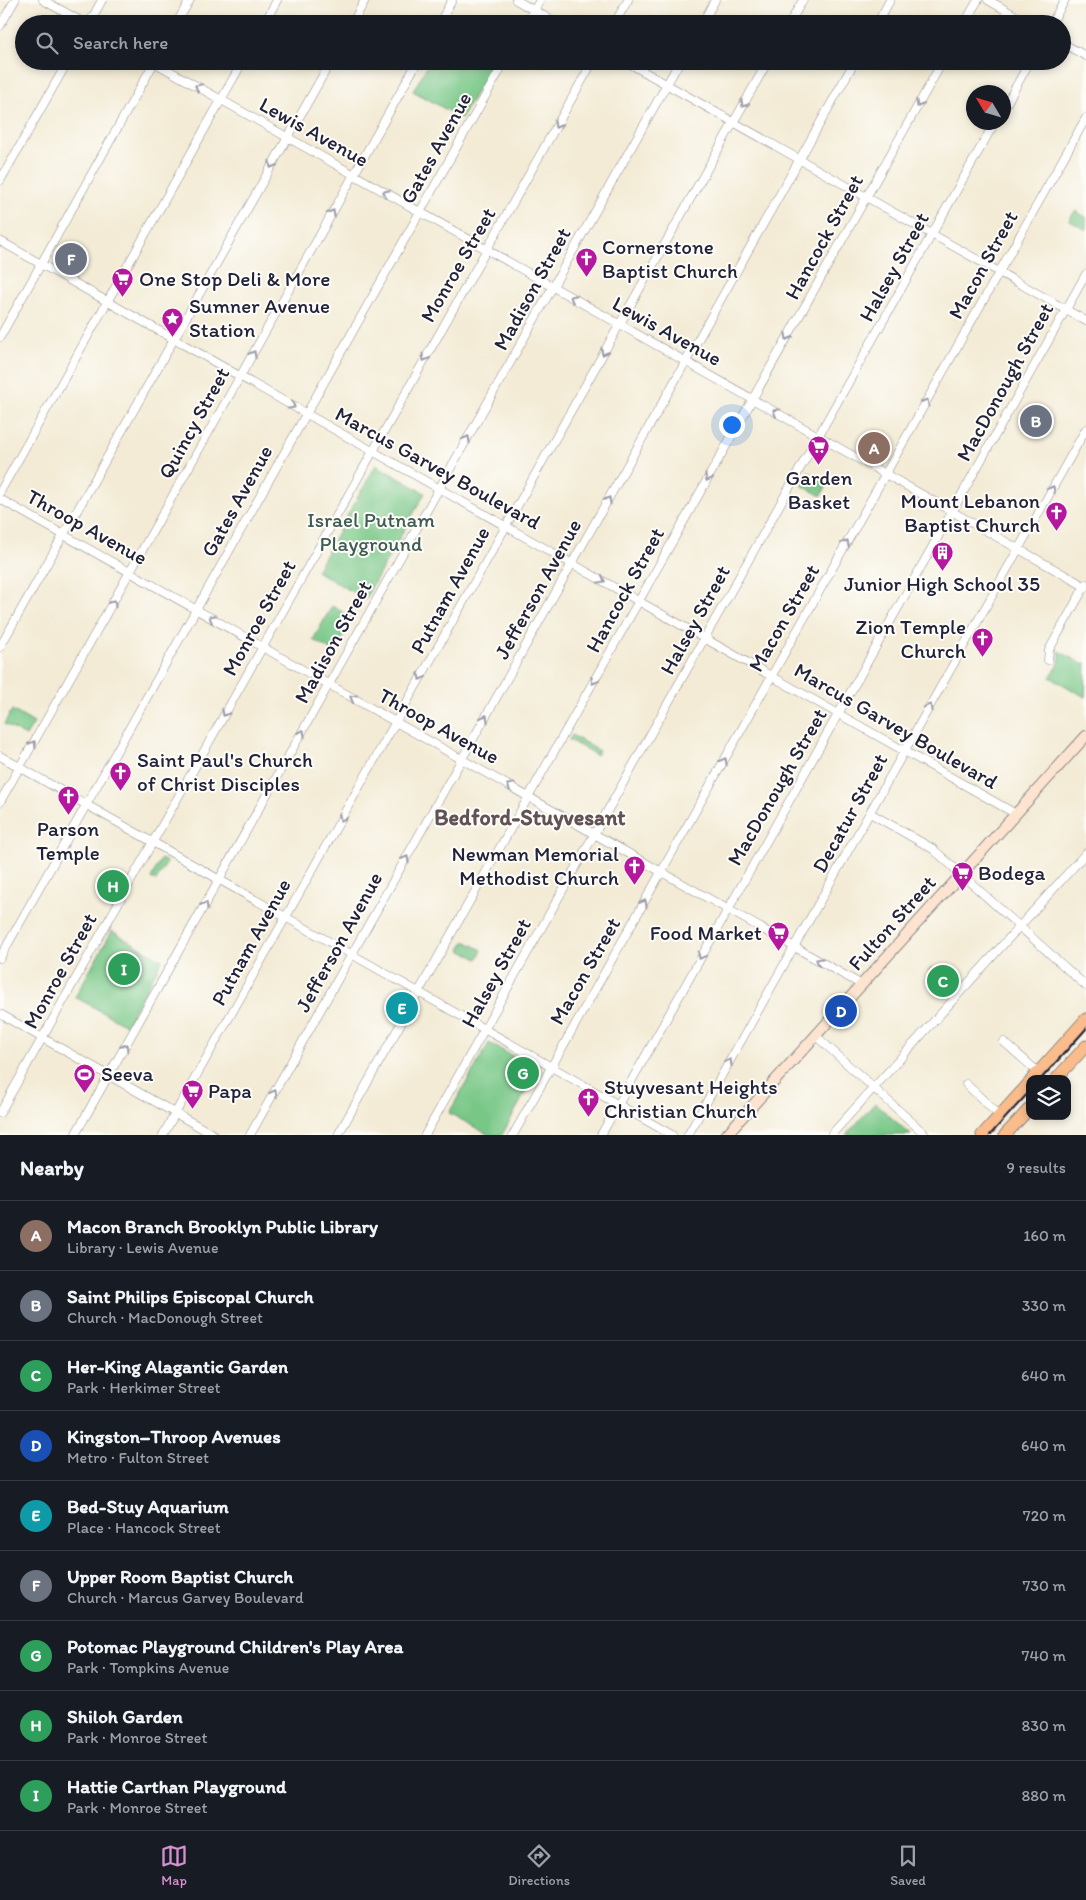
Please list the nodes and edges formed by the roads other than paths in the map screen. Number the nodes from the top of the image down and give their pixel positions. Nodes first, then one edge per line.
1 (15, 0) edge
2 (43, 0) edge
3 (102, 0) edge
4 (190, 0) edge
5 (277, 0) edge
6 (365, 0) edge
7 (452, 0) edge
8 (516, 0) edge
9 (540, 0) edge
10 (628, 0) edge
11 (715, 0) edge
12 (803, 0) edge
13 (890, 0) edge
14 (978, 0) edge
15 (988, 0) edge
16 (1065, 0) edge
17 (534, 10) junction
18 (70, 15) edge
19 (93, 15) edge
20 (181, 15) edge
21 (269, 15) edge
22 (357, 15) edge
23 (444, 15) edge
24 (531, 15) edge
25 (543, 15) edge
26 (619, 15) edge
27 (707, 15) edge
28 (794, 15) edge
29 (882, 15) edge
30 (969, 15) edge
31 (1014, 15) edge
32 (1056, 15) edge
33 (0, 26) edge
34 (1071, 48) edge
35 (1086, 56) edge
36 (63, 70) edge
37 (150, 70) edge
38 (168, 70) edge
39 (238, 70) edge
40 (326, 70) edge
41 (413, 70) edge
42 (500, 70) edge
43 (588, 70) edge
44 (641, 70) edge
45 (675, 70) edge
46 (763, 70) edge
47 (851, 70) edge
48 (938, 70) edge
49 (1025, 70) edge
50 (667, 85) junction
51 (1011, 95) edge
52 (221, 100) junction
53 (1086, 118) edge
54 (734, 122) junction
55 (991, 130) edge
56 (288, 138) junction
57 (800, 160) junction
58 (354, 175) junction
59 (0, 181) edge
60 (866, 198) junction
61 (420, 212) junction
62 (932, 235) junction
63 (0, 241) edge
64 (487, 250) junction
65 (41, 264) junction
66 (999, 272) junction
67 (1086, 274) edge
68 (553, 287) junction
69 (107, 302) junction
70 (1066, 310) junction
71 (1086, 321) edge
72 (620, 324) junction
73 (0, 337) edge
74 (174, 339) junction
75 (686, 362) junction
76 (240, 376) junction
77 (753, 399) junction
78 (307, 414) junction
79 (1086, 429) edge
80 (818, 436) junction
81 (372, 451) junction
82 (886, 474) junction
83 (440, 488) junction
84 (0, 492) edge
85 (0, 498) edge
86 (952, 512) junction
87 (506, 526) junction
88 (64, 534) junction
89 (1018, 549) junction
90 (572, 563) junction
91 (130, 572) junction
92 (1086, 586) edge
93 (639, 601) junction
94 (197, 610) junction
95 (704, 638) junction
96 (0, 647) edge
97 (263, 647) junction
98 (1048, 660) dead end
99 (772, 675) junction
100 (329, 684) junction
101 (839, 713) junction
102 (396, 722) junction
103 (1086, 736) edge
104 (904, 751) junction
105 (0, 756) edge
106 (462, 759) junction
107 (20, 767) junction
108 (528, 797) junction
109 (0, 802) edge
110 (86, 805) junction
111 (870, 814) junction
112 (1016, 814) junction
113 (594, 834) junction
114 (153, 842) junction
115 (1086, 853) edge
116 (662, 872) junction
117 (962, 874) junction
118 (219, 880) junction
119 (728, 909) junction
120 (286, 917) junction
121 (1019, 926) junction
122 (794, 947) junction
123 (352, 955) junction
124 (0, 958) edge
125 (862, 985) junction
126 (1086, 986) edge
127 (418, 992) junction
128 (0, 1014) edge
129 (1086, 1020) edge
130 (484, 1029) junction
131 (816, 1036) junction
132 (42, 1038) junction
133 (1004, 1042) dead end
134 (1086, 1046) edge
135 (551, 1067) junction
136 (1035, 1075) edge
137 (1060, 1075) edge
138 (109, 1076) junction
139 (966, 1084) dead end
140 (1026, 1086) edge
141 (874, 1088) junction
142 (618, 1104) junction
143 (1026, 1112) edge
144 (0, 1113) edge
145 (175, 1113) junction
146 (999, 1115) junction
147 (75, 1135) edge
148 (163, 1135) edge
149 (214, 1135) edge
150 (250, 1135) edge
151 (338, 1135) edge
152 (424, 1135) edge
153 (513, 1135) edge
154 (601, 1135) edge
155 (672, 1135) edge
156 (688, 1135) edge
157 (726, 1135) edge
158 (831, 1135) edge
159 (926, 1135) edge
160 (982, 1135) edge
161 (1005, 1135) edge

1 - 33 street
2 - 18 street
3 - 19 street
4 - 20 street
5 - 21 street
6 - 22 street
7 - 23 street
8 - 17 street
9 - 17 street
10 - 26 street
11 - 27 street
12 - 28 street
13 - 29 street
14 - 30 street
15 - 31 street
16 - 32 street
17 - 24 street
17 - 25 street
34 - 35 street
36 - 59 street
37 - 65 street
52 -> 38 street, Lewis Avenue
39 - 52 street
40 - 56 street
41 - 58 street, Quincy Street
42 - 61 street, Gates Avenue
43 -> 64 street, Monroe Street
44 - 50 street
45 - 50 street, Madison Street
46 -> 54 street, Putnam Avenue
47 - 57 street, Jefferson Avenue
48 -> 60 street, Hancock Street
49 - 51 street
50 - 54 street
50 - 68 street, Madison Street
52 - 56 street, Lewis Avenue
52 - 69 street
53 - 66 street, Macon Street
54 - 57 street
54 - 72 street, Putnam Avenue
55 - 62 street, Halsey Street
56 - 58 street, Lewis Avenue
56 -> 74 street
57 - 60 street
57 - 75 street, Jefferson Avenue
61 -> 58 street, Lewis Avenue
76 -> 58 street, Quincy Street
60 - 62 street
60 -> 77 street, Hancock Street
61 - 64 street, Lewis Avenue
61 - 78 street, Gates Avenue
62 - 66 street
62 - 80 street, Halsey Street
63 - 65 street, Marcus Garvey Boulevard
64 - 68 street, Lewis Avenue
64 -> 81 street, Monroe Street
65 - 69 street, Marcus Garvey Boulevard
65 - 73 street
66 - 70 street
82 -> 66 street, Macon Street
67 - 70 street, MacDonough Street
72 -> 68 street, Lewis Avenue
83 -> 68 street, Madison Street
69 - 74 street, Marcus Garvey Boulevard
69 - 84 street
70 - 71 street
70 - 86 street, MacDonough Street
72 - 75 street, Lewis Avenue
72 -> 87 street, Putnam Avenue
74 - 76 street, Marcus Garvey Boulevard
74 - 88 street
75 - 77 street, Lewis Avenue
90 -> 75 street, Jefferson Avenue
76 -> 78 street, Marcus Garvey Boulevard
76 - 91 street, Quincy Street
80 -> 77 street, Lewis Avenue
77 -> 93 street, Hancock Street
78 - 81 street, Marcus Garvey Boulevard
78 - 94 street, Gates Avenue
89 -> 79 street, Decatur Street
80 - 82 street, Lewis Avenue
80 - 95 street, Halsey Street
81 - 83 street, Marcus Garvey Boulevard
81 - 97 street, Monroe Street
82 - 86 street, Lewis Avenue
99 -> 82 street, Macon Street
83 - 87 street, Marcus Garvey Boulevard
83 - 100 street, Madison Street
85 - 88 street, Throop Avenue
86 - 89 street, Lewis Avenue
86 - 101 street, MacDonough Street
87 - 90 street, Marcus Garvey Boulevard
87 -> 102 street, Putnam Avenue
88 - 91 street, Throop Avenue
88 - 96 street
89 - 92 street, Lewis Avenue
104 -> 89 street, Decatur Street
90 -> 93 street, Marcus Garvey Boulevard
106 -> 90 street, Jefferson Avenue
91 - 94 street, Throop Avenue
107 -> 91 street, Quincy Street
92 - 98 street
93 - 95 street, Marcus Garvey Boulevard
93 -> 108 street, Hancock Street
97 -> 94 street, Throop Avenue
94 - 110 street, Gates Avenue
95 - 99 street, Marcus Garvey Boulevard
95 - 113 street, Halsey Street
97 - 100 street, Throop Avenue
97 -> 114 street, Monroe Street
99 - 101 street, Marcus Garvey Boulevard
116 -> 99 street, Macon Street
102 -> 100 street, Throop Avenue
118 -> 100 street, Madison Street
101 - 104 street, Marcus Garvey Boulevard
101 - 119 street, MacDonough Street
102 - 106 street, Throop Avenue
102 -> 120 street, Putnam Avenue
103 - 112 main road, Fulton Street
104 - 111 street, Decatur Street
104 - 112 street, Marcus Garvey Boulevard
105 - 107 street
108 -> 106 street, Throop Avenue
123 -> 106 street, Jefferson Avenue
107 - 109 street, Quincy Street
107 - 110 street
108 - 113 street, Throop Avenue
108 - 127 street, Hancock Street
110 - 114 street
110 - 124 street, Gates Avenue
111 - 117 street
111 - 122 street, Decatur Street
112 - 117 main road, Fulton Street
113 - 116 street, Throop Avenue
113 - 130 street, Halsey Street
114 - 118 street
114 - 132 street, Monroe Street
115 - 121 street
116 - 119 street, Throop Avenue
135 -> 116 street, Macon Street
117 - 121 street
117 - 125 main road, Fulton Street
118 - 120 street
138 -> 118 street, Madison Street
119 - 122 street, Throop Avenue
119 -> 142 street, MacDonough Street
120 - 123 street
120 - 145 street, Putnam Avenue
121 - 126 street
121 - 141 street
125 -> 122 street, Throop Avenue
156 -> 122 street, Decatur Street
123 - 127 street
150 -> 123 street, Jefferson Avenue
125 - 131 main road, Fulton Street
127 - 130 street
127 - 151 street, Hancock Street
128 - 132 street
129 - 136 main road
130 - 135 street
130 - 152 street, Halsey Street
131 - 141 street
131 - 157 main road, Fulton Street
132 - 138 street
132 - 144 street, Monroe Street
133 - 136 street
134 - 137 main road
135 - 142 street
135 - 153 street, Macon Street
138 - 145 street
138 - 147 street, Madison Street
139 - 146 street
140 - 146 main road
141 - 158 street
141 - 159 street
142 - 154 street, MacDonough Street
142 - 155 street
143 - 161 main road
145 - 148 street, Putnam Avenue
145 - 149 street
146 - 160 main road

